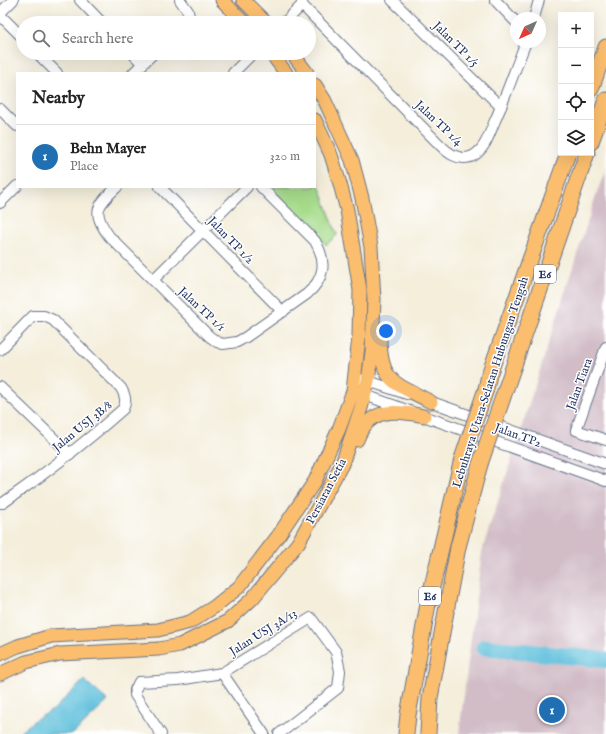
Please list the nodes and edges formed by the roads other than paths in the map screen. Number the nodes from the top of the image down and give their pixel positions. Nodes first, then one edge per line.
1 (13, 0) edge
2 (80, 0) edge
3 (222, 0) edge
4 (243, 0) edge
5 (392, 0) edge
6 (495, 0) edge
7 (539, 0) edge
8 (180, 1) edge
9 (302, 2) edge
10 (536, 12) edge
11 (0, 14) edge
12 (95, 16) edge
13 (188, 16) edge
14 (237, 16) edge
15 (259, 16) edge
16 (290, 16) edge
17 (316, 16) edge
18 (510, 16) edge
19 (316, 17) edge
20 (16, 31) edge
21 (606, 47) edge
22 (524, 48) edge
23 (44, 60) edge
24 (139, 60) edge
25 (147, 60) edge
26 (246, 60) edge
27 (276, 60) edge
28 (298, 60) edge
29 (143, 64) junction
30 (56, 72) edge
31 (134, 72) edge
32 (234, 72) edge
33 (285, 72) edge
34 (307, 72) edge
35 (593, 84) edge
36 (316, 87) edge
37 (606, 100) edge
38 (501, 107) junction
39 (0, 109) edge
40 (316, 122) edge
41 (16, 125) edge
42 (594, 134) edge
43 (567, 156) edge
44 (586, 156) edge
45 (16, 187) edge
46 (116, 188) edge
47 (161, 188) edge
48 (245, 188) edge
49 (262, 188) edge
50 (0, 203) edge
51 (203, 230) junction
52 (371, 247) junction
53 (153, 280) junction
54 (283, 312) junction
55 (606, 348) edge
56 (0, 350) edge
57 (368, 381) junction
58 (0, 387) edge
59 (358, 388) junction
60 (431, 402) junction
61 (424, 416) junction
62 (606, 440) edge
63 (70, 454) junction
64 (606, 464) edge
65 (606, 481) edge
66 (2, 503) edge
67 (298, 543) junction
68 (0, 654) edge
69 (222, 673) junction
70 (0, 674) edge
71 (161, 734) edge
72 (264, 734) edge
73 (279, 734) edge
74 (406, 734) edge
75 (428, 734) edge

1 - 11 street
2 - 12 street
3 - 14 main road
4 - 15 main road
5 - 38 street, Jalan TP 1/5
6 - 18 street
7 - 10 street
8 - 13 street
9 - 16 street, Jalan TP 1/4
9 - 17 street, Jalan TP 1/4
11 - 20 street
19 - 38 street, Jalan TP 1/4
21 - 35 highway
22 - 38 street, Jalan TP 1/4
23 - 30 street
24 - 29 street
25 - 29 street
26 - 32 street
27 - 33 main road
28 - 34 main road
29 - 31 street
36 - 52 main road, Persiaran Setia
37 - 42 highway
39 - 41 street
40 - 59 main road, Persiaran Setia
43 - 74 highway, Lebuhraya Utara–Selatan Hubungan Tengah / E6, bridge
44 - 75 highway, Lebuhraya Utara–Selatan Hubungan Tengah / E6, bridge
45 - 50 street
46 - 53 street, Jalan TP 1/1
47 - 51 street, Jalan TP 1/2
48 - 51 street
49 - 54 street, Jalan TP 1/1
51 - 53 street
51 - 54 street, Jalan TP 1/2
52 - 57 main road, Persiaran Setia
52 - 60 main road
53 - 54 street, Jalan TP 1/1
55 - 62 street, Jalan Tiara
56 - 63 street, Jalan USJ 3B/8
57 - 59 main road, Persiaran Setia
57 - 60 street, Jalan TP2
58 - 63 street
59 - 61 street, Jalan TP2
59 - 67 main road, Persiaran Setia
59 - 68 main road, Persiaran Setia
60 - 64 street, Jalan TP2
61 - 65 street, Jalan TP2
61 - 67 main road
63 - 66 street, Jalan USJ 3B/8
67 - 70 main road, Persiaran Setia
69 - 71 street
69 - 72 street
69 - 73 street, Jalan USJ 3A/13

